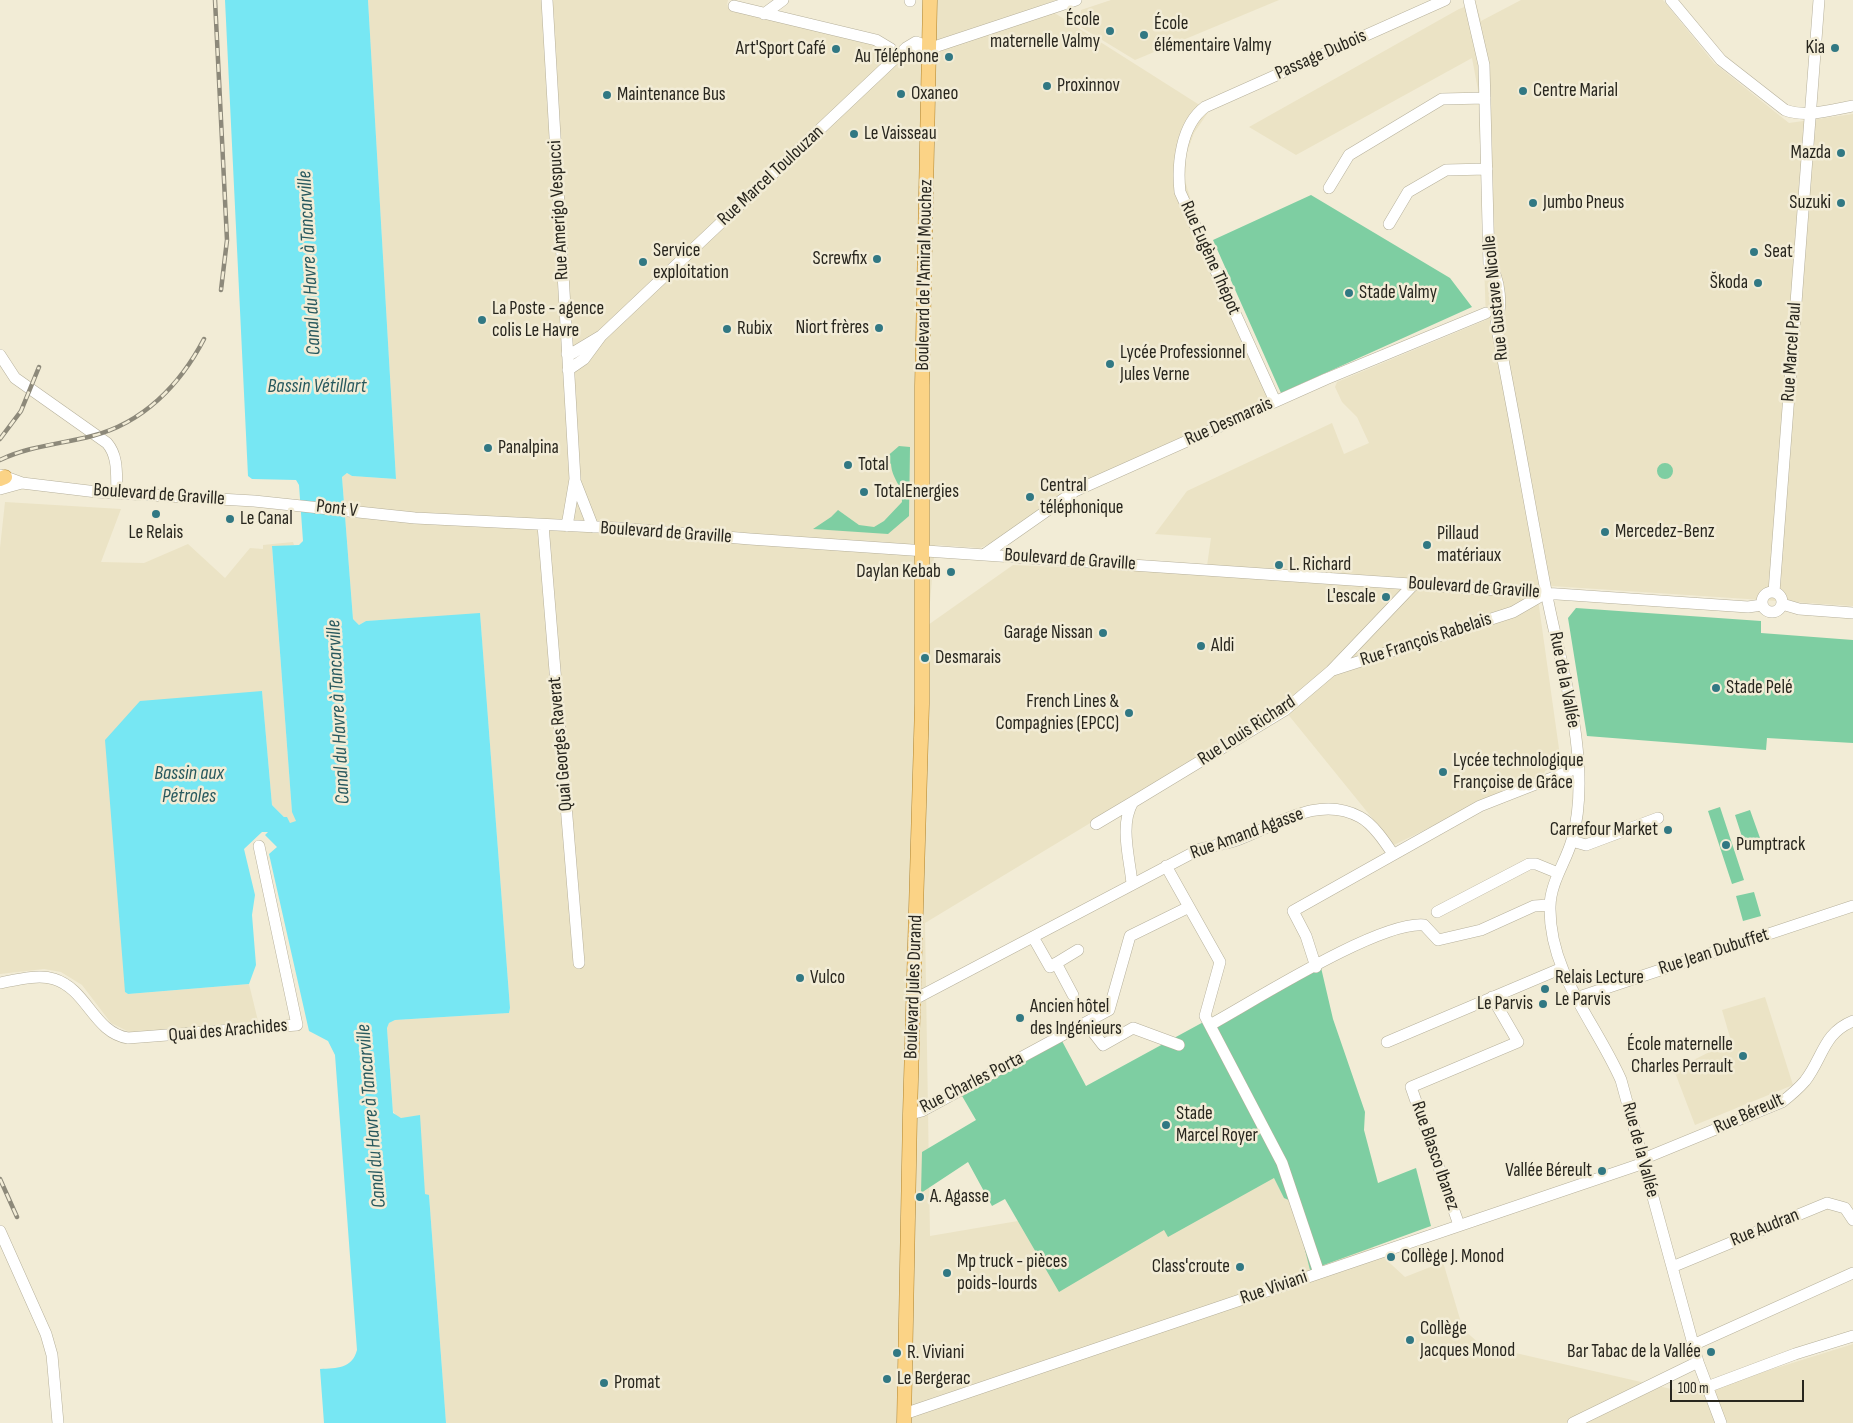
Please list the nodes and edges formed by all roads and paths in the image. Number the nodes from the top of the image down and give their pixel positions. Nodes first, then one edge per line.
1 (547, 0) edge
2 (783, 0) edge
3 (930, 0) edge
4 (1076, 0) edge
5 (1445, 0) edge
6 (1470, 0) edge
7 (1671, 0) edge
8 (1819, 0) edge
9 (734, 6) dead end
10 (764, 14) junction
11 (929, 47) junction
12 (898, 57) junction
13 (1485, 98) junction
14 (1853, 106) edge
15 (1198, 112) joint
16 (1810, 113) junction
17 (1487, 169) junction
18 (1329, 188) dead end
19 (1389, 224) dead end
20 (1486, 313) dead end
21 (600, 336) junction
22 (567, 354) junction
23 (0, 355) edge
24 (568, 370) junction
25 (1275, 401) junction
26 (574, 479) junction
27 (1, 484) edge
28 (117, 493) junction
29 (296, 504) joint
30 (378, 514) joint
31 (543, 524) junction
32 (567, 526) junction
33 (593, 527) junction
34 (921, 551) junction
35 (984, 554) junction
36 (1414, 584) junction
37 (1774, 592) junction
38 (1546, 593) junction
39 (1782, 604) junction
40 (1762, 605) junction
41 (1853, 613) edge
42 (1331, 670) junction
43 (1577, 768) junction
44 (1133, 802) junction
45 (1658, 818) dead end
46 (1096, 824) dead end
47 (1572, 841) junction
48 (259, 846) dead end
49 (1393, 854) junction
50 (1166, 866) junction
51 (1558, 873) junction
52 (1132, 884) junction
53 (1550, 905) junction
54 (1853, 906) edge
55 (1190, 907) junction
56 (1437, 912) dead end
57 (1033, 936) junction
58 (1078, 950) dead end
59 (579, 963) dead end
60 (1056, 963) junction
61 (1316, 967) junction
62 (1562, 968) junction
63 (0, 983) edge
64 (1073, 995) dead end
65 (1492, 997) junction
66 (1576, 998) junction
67 (913, 1000) junction
68 (1853, 1020) edge
69 (1086, 1023) junction
70 (1210, 1025) junction
71 (1388, 1042) dead end
72 (1179, 1044) dead end
73 (910, 1114) junction
74 (1643, 1161) junction
75 (1853, 1220) edge
76 (1459, 1225) junction
77 (0, 1231) edge
78 (1672, 1266) junction
79 (1319, 1273) junction
80 (1853, 1273) edge
81 (1853, 1336) edge
82 (1693, 1345) junction
83 (1698, 1362) junction
84 (1707, 1387) junction
85 (904, 1419) edge
86 (58, 1423) edge
87 (1572, 1423) edge
88 (1721, 1423) edge

1 - 22 street, Rue Amerigo Vespucci
2 - 10 street
3 - 11 main road, Boulevard de l'Amiral Mouchez
4 - 11 street, Rue Marcel Toulouzan
5 - 15 street, Passage Dubois
6 - 13 street, Rue Gustave Nicolle
7 - 16 street
8 - 16 street, Rue Marcel Paul
9 - 10 street
10 - 12 street
11 - 12 street, Rue Marcel Toulouzan
11 - 34 main road, Boulevard de l'Amiral Mouchez
12 - 21 street, Rue Marcel Toulouzan
13 - 17 street, Rue Gustave Nicolle
13 - 18 street
14 - 16 street
15 - 25 street, Rue Eugène Thépot
16 - 37 street, Rue Marcel Paul
17 - 19 street
17 - 38 street, Rue Gustave Nicolle
20 - 25 street, Rue Desmarais
21 - 22 street, Rue Marcel Toulouzan
21 - 24 street, Rue Marcel Toulouzan
22 - 24 street, Rue Amerigo Vespucci
23 - 28 street
24 - 26 street, Rue Amerigo Vespucci
25 - 35 street, Rue Desmarais
26 - 32 street, Rue Amerigo Vespucci
26 - 33 street, Rue Amerigo Vespucci
27 - 28 street, Boulevard de Graville
28 - 29 street, Boulevard de Graville
29 - 30 street, Pont V
30 - 31 street, Boulevard de Graville
31 - 32 street, Boulevard de Graville
31 - 59 street, Quai Georges Raverat
32 - 33 street, Boulevard de Graville
33 - 34 street, Boulevard de Graville
34 - 35 street, Boulevard de Graville
34 - 67 main road, Boulevard Jules Durand
35 - 36 street, Boulevard de Graville
36 - 38 street, Boulevard de Graville
36 - 42 street, Rue Louis Richard
37 - 39 street
37 - 40 street
38 - 40 street, Boulevard de Graville
38 - 42 street, Rue François Rabelais
38 - 43 street, Rue de la Vallée
39 - 40 street
39 - 41 street
42 - 44 street, Rue Louis Richard
43 - 47 street, Rue de la Vallée
43 - 49 street
44 - 46 street, Rue Louis Richard
44 - 52 street
45 - 47 street
47 - 51 street, Rue de la Vallée
48 - 63 street, Quai des Arachides
49 - 50 street, Rue Amand Agasse
49 - 61 street
50 - 52 street, Rue Amand Agasse
50 - 55 street
51 - 53 street, Rue de la Vallée
51 - 56 street
52 - 57 street, Rue Amand Agasse
53 - 61 street
53 - 62 street, Rue de la Vallée
54 - 66 street, Rue Jean Dubuffet
55 - 69 street, Rue Charles Porta
55 - 70 street
57 - 60 street
57 - 67 street, Rue Amand Agasse
58 - 60 street
60 - 64 street
61 - 70 street
62 - 65 street
62 - 66 street, Rue de la Vallée
65 - 71 street
65 - 76 street, Rue Blasco Ibanez
66 - 74 street, Rue de la Vallée
67 - 73 main road, Boulevard Jules Durand
68 - 74 street, Rue Béreult
69 - 72 street
69 - 73 street, Rue Charles Porta
70 - 79 street
73 - 85 main road, Boulevard Jules Durand
74 - 76 street, Rue Viviani
74 - 78 street, Rue de la Vallée
75 - 78 street, Rue Audran
76 - 79 street, Rue Viviani
77 - 86 street
78 - 82 street, Rue de la Vallée
79 - 85 street, Rue Viviani
80 - 82 street
81 - 84 street
82 - 83 street, Rue de la Vallée
83 - 84 street, Rue de la Vallée
83 - 87 street
84 - 88 street, Rue de la Vallée

